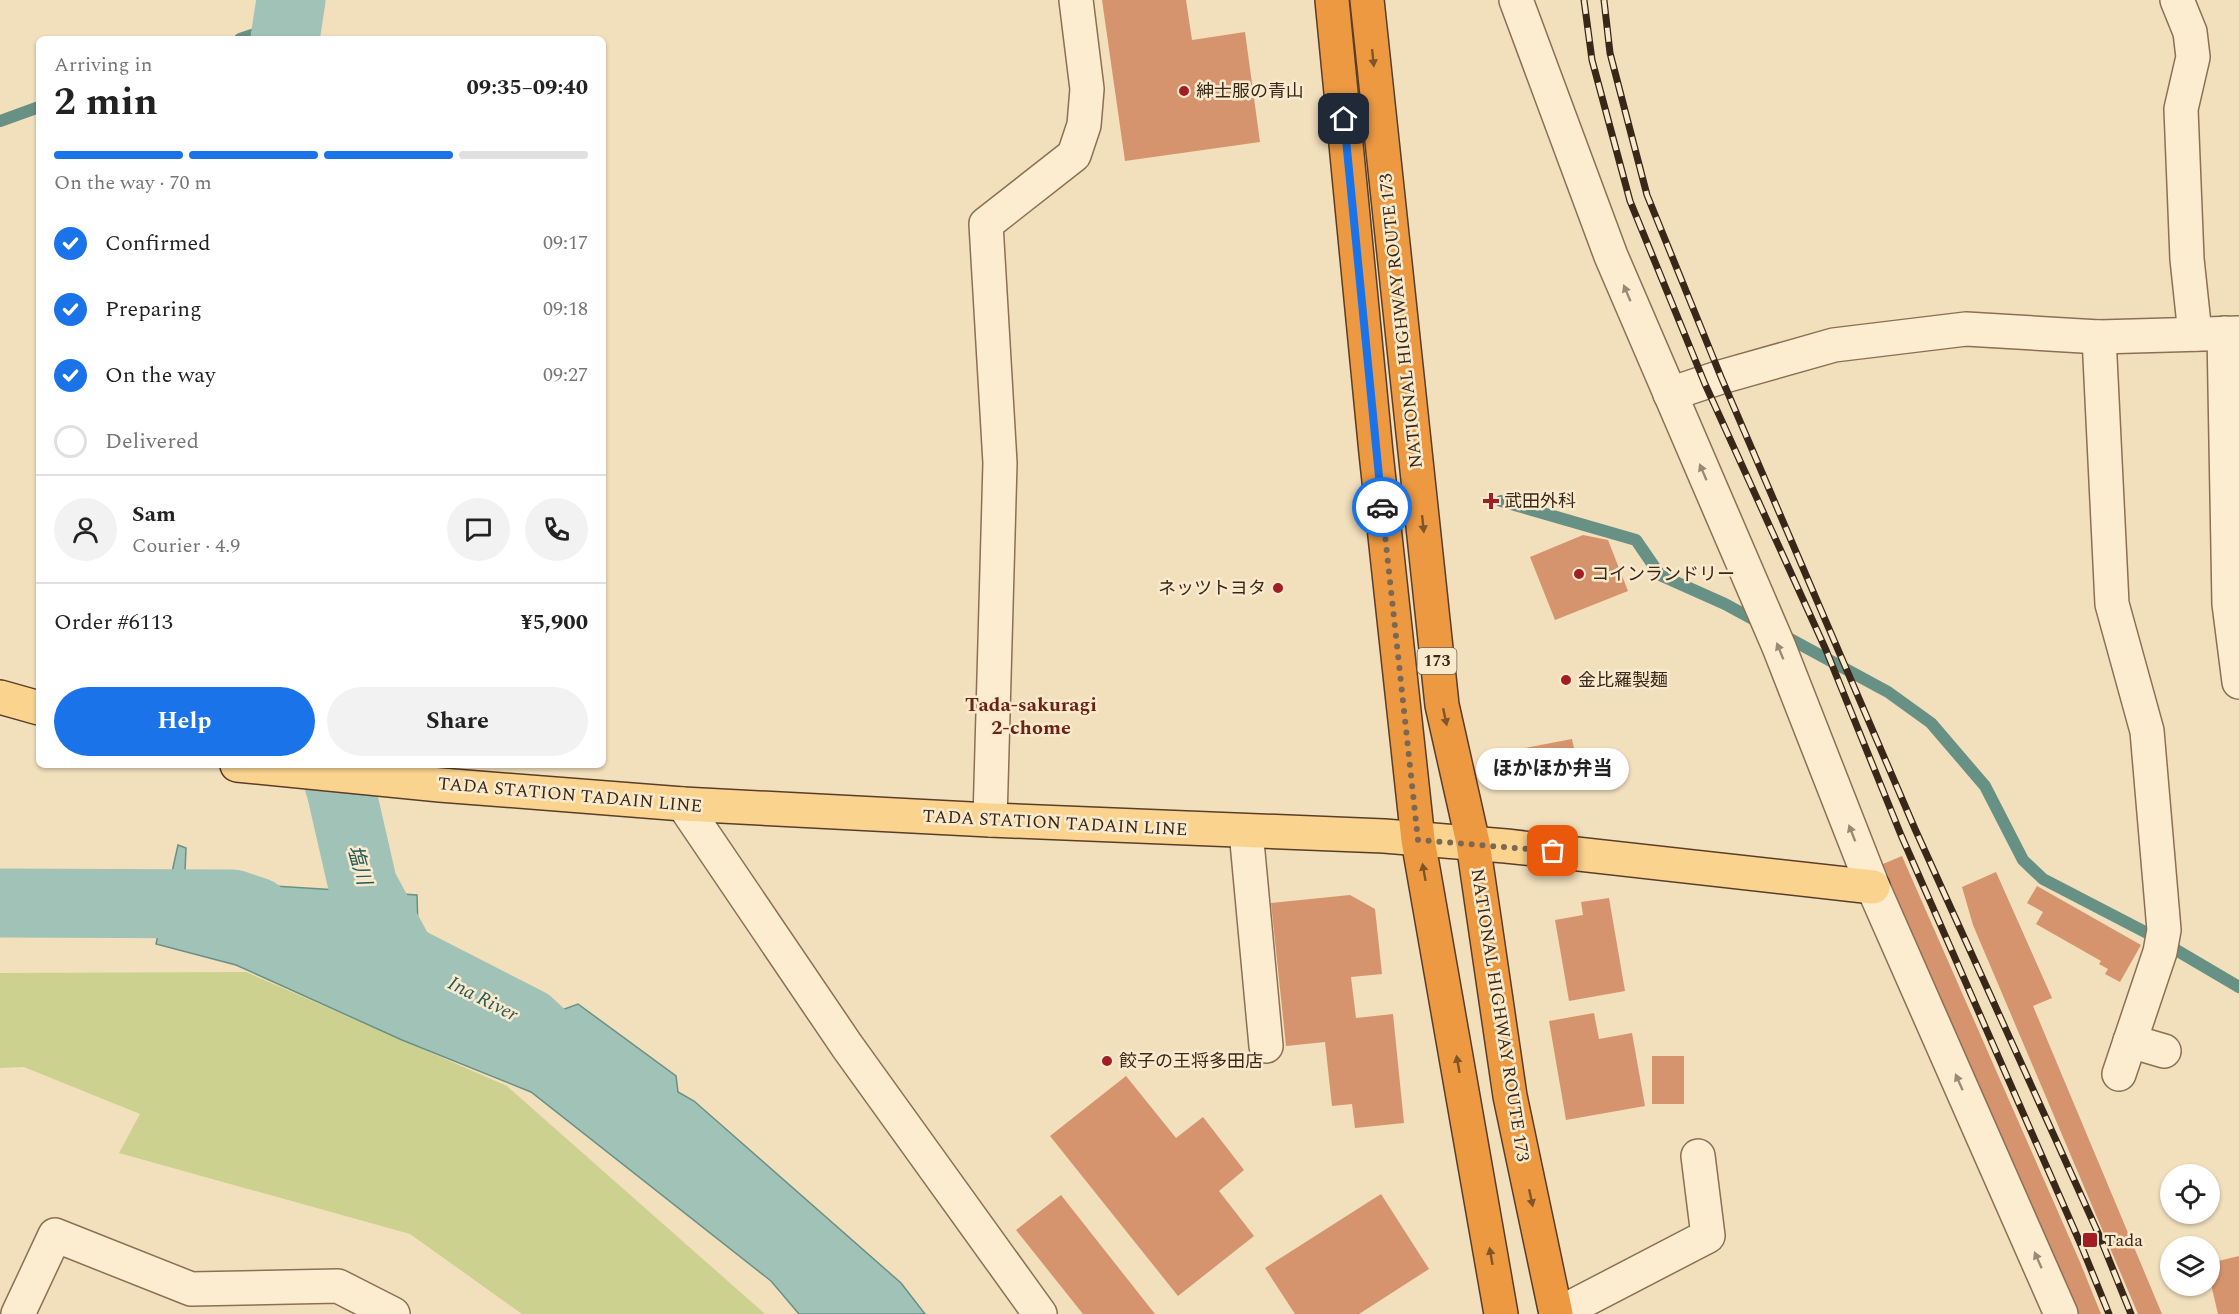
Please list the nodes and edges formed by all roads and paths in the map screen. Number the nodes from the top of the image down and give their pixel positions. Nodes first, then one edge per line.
1 (1076, 0) edge
2 (1332, 0) edge
3 (1367, 0) edge
4 (1516, 0) edge
5 (2178, 0) edge
6 (2219, 333) edge
7 (2099, 338) junction
8 (1670, 394) junction
9 (2239, 681) edge
10 (0, 697) edge
11 (36, 707) edge
12 (267, 768) edge
13 (683, 804) junction
14 (990, 820) junction
15 (1246, 831) junction
16 (1418, 840) junction
17 (1473, 843) junction
18 (1873, 887) junction
19 (2130, 1041) junction
20 (1266, 1046) dead end
21 (2164, 1051) dead end
22 (2119, 1074) dead end
23 (1698, 1156) dead end
24 (18, 1314) edge
25 (393, 1314) edge
26 (1040, 1314) edge
27 (1501, 1314) edge
28 (1557, 1314) edge
29 (2061, 1314) edge

1 - 14 street
2 - 16 highway, NATIONAL HIGHWAY ROUTE 173 / 173
3 -> 17 highway, NATIONAL HIGHWAY ROUTE 173 / 173
8 -> 4 street
5 - 6 street
6 - 7 street
6 - 9 street
7 - 8 street
7 - 19 street
18 -> 8 street
10 - 11 main road
12 - 13 main road, TADA STATION TADAIN LINE
13 - 14 main road, TADA STATION TADAIN LINE
13 - 26 street
14 - 15 main road, TADA STATION TADAIN LINE
15 - 16 main road, TADA STATION TADAIN LINE
15 - 20 street
16 - 17 main road, TADA STATION TADAIN LINE
27 -> 16 highway, NATIONAL HIGHWAY ROUTE 173 / 173
17 - 18 main road, TADA STATION TADAIN LINE
17 -> 28 highway, NATIONAL HIGHWAY ROUTE 173 / 173
29 -> 18 street
19 - 21 street
19 - 22 street
23 - 28 street
24 - 25 street

